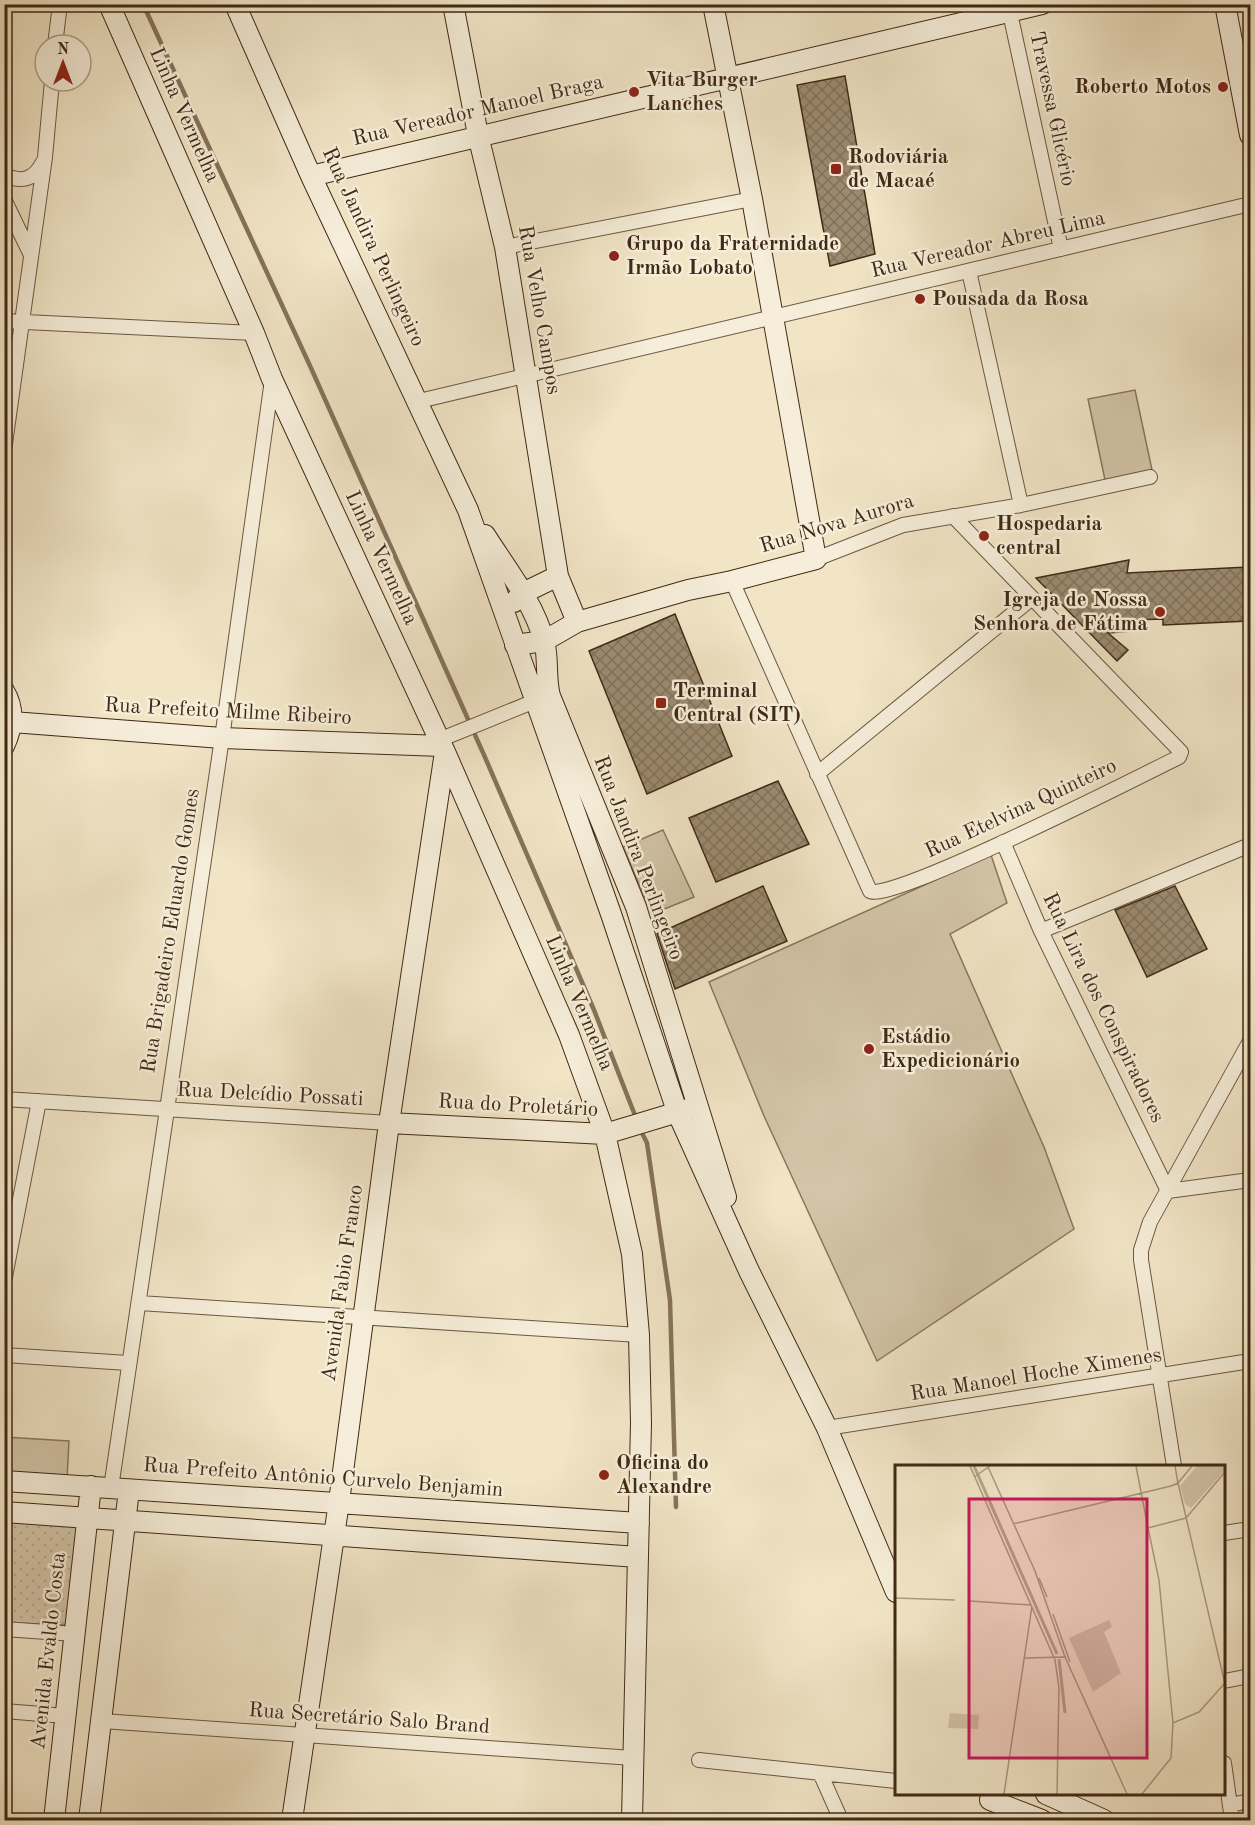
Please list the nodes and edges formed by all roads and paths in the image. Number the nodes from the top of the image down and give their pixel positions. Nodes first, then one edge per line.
1 (60, 4) edge
2 (109, 4) edge
3 (236, 4) edge
4 (453, 4) edge
5 (713, 4) edge
6 (1042, 4) edge
7 (1225, 4) edge
8 (1010, 13) junction
9 (56, 33) edge
10 (726, 77) junction
11 (51, 93) edge
12 (478, 135) junction
13 (1251, 135) edge
14 (45, 157) junction
15 (4, 176) edge
16 (311, 176) junction
17 (4, 199) edge
18 (752, 199) junction
19 (1251, 204) edge
20 (505, 247) junction
21 (1061, 249) junction
22 (30, 254) junction
23 (969, 271) junction
24 (774, 318) junction
25 (4, 321) edge
26 (23, 322) junction
27 (254, 333) junction
28 (526, 374) junction
29 (272, 379) junction
30 (419, 401) junction
31 (4, 451) edge
32 (1150, 477) dead end
33 (1022, 505) junction
34 (468, 510) junction
35 (953, 516) junction
36 (816, 559) junction
37 (558, 576) junction
38 (732, 581) junction
39 (523, 593) junction
40 (1032, 598) junction
41 (504, 612) junction
42 (577, 622) junction
43 (544, 641) junction
44 (515, 645) junction
45 (4, 691) edge
46 (536, 701) junction
47 (12, 722) junction
48 (222, 738) junction
49 (4, 746) edge
50 (442, 746) junction
51 (817, 774) junction
52 (437, 805) junction
53 (469, 809) junction
54 (1003, 843) junction
55 (1251, 845) edge
56 (636, 907) junction
57 (611, 914) junction
58 (1041, 931) junction
59 (1251, 1041) edge
60 (696, 1097) junction
61 (4, 1099) edge
62 (39, 1101) junction
63 (165, 1110) junction
64 (678, 1114) junction
65 (389, 1124) junction
66 (609, 1134) junction
67 (1251, 1180) edge
68 (1168, 1191) junction
69 (749, 1271) junction
70 (4, 1282) edge
71 (139, 1303) junction
72 (363, 1318) junction
73 (639, 1335) junction
74 (4, 1355) edge
75 (1251, 1361) edge
76 (128, 1363) junction
77 (1158, 1377) junction
78 (827, 1428) junction
79 (1174, 1465) edge
80 (4, 1481) edge
81 (110, 1488) junction
82 (339, 1502) junction
83 (4, 1512) edge
84 (88, 1518) junction
85 (124, 1520) junction
86 (639, 1523) junction
87 (1251, 1529) edge
88 (1225, 1533) edge
89 (334, 1535) junction
90 (638, 1557) junction
91 (895, 1587) edge
92 (4, 1629) edge
93 (75, 1634) junction
94 (1251, 1676) edge
95 (1225, 1681) edge
96 (4, 1711) edge
97 (66, 1716) junction
98 (102, 1721) junction
99 (306, 1736) junction
100 (633, 1758) junction
101 (699, 1760) dead end
102 (1225, 1770) edge
103 (820, 1775) junction
104 (895, 1781) edge
105 (1048, 1795) edge
106 (989, 1797) edge
107 (1251, 1801) edge
108 (1230, 1805) junction
109 (54, 1821) edge
110 (89, 1821) edge
111 (292, 1821) edge
112 (632, 1821) edge
113 (841, 1821) edge
114 (1000, 1821) edge
115 (1042, 1821) edge
116 (1104, 1821) edge
117 (1232, 1821) edge

1 - 9 street
2 - 27 main road, Linha Vermelha
3 - 16 main road, Rua Jandira Perlingeiro
4 - 12 main road, Rua Velho Campos
5 - 10 main road
6 - 8 main road, Rua Vereador Manoel Braga
7 - 13 main road
8 - 10 main road, Rua Vereador Manoel Braga
8 - 21 street, Travessa Glicério
10 - 12 main road, Rua Vereador Manoel Braga
10 - 18 main road
11 - 14 street
12 - 16 main road, Rua Vereador Manoel Braga
12 - 20 main road, Rua Velho Campos
14 - 15 street
14 - 22 street
16 - 30 main road, Rua Jandira Perlingeiro
17 - 22 street
18 - 20 street
18 - 24 main road
19 - 21 street, Rua Vereador Abreu Lima
20 - 28 main road, Rua Velho Campos
21 - 23 street, Rua Vereador Abreu Lima
22 - 26 street
23 - 24 street, Rua Vereador Abreu Lima
23 - 33 street
24 - 28 street, Rua Vereador Abreu Lima
24 - 36 main road
25 - 26 street
26 - 27 street
26 - 31 street
27 - 29 main road, Linha Vermelha
28 - 30 street, Rua Vereador Abreu Lima
28 - 37 main road, Rua Velho Campos
29 - 48 street, Rua Brigadeiro Eduardo Gomes
29 - 50 main road, Linha Vermelha
30 - 34 main road, Rua Jandira Perlingeiro
32 - 33 street, Rua Nova Aurora
33 - 35 street, Rua Nova Aurora
34 - 39 main road, Rua Jandira Perlingeiro
34 - 41 main road, Rua Jandira Perlingeiro
35 - 36 street, Rua Nova Aurora
35 - 40 street
36 - 38 main road, Rua Nova Aurora
37 - 39 main road
37 - 42 main road, Rua Velho Campos
38 - 42 main road, Rua Nova Aurora
38 - 51 street
39 - 41 main road
39 - 43 main road, Rua Jandira Perlingeiro
40 - 51 street
40 - 54 street, Rua Etelvina Quinteiro
41 - 44 main road, Rua Jandira Perlingeiro
42 - 43 main road, Rua Nova Aurora
43 - 44 main road
43 - 56 main road, Rua Jandira Perlingeiro
44 - 46 main road, Rua Jandira Perlingeiro
45 - 47 main road
46 - 50 street
46 - 57 main road, Rua Jandira Perlingeiro
47 - 48 main road, Rua Prefeito Milme Ribeiro
47 - 49 main road
48 - 50 main road, Rua Prefeito Milme Ribeiro
48 - 63 street, Rua Brigadeiro Eduardo Gomes
50 - 52 main road, Avenida Fabio Franco
50 - 53 main road, Linha Vermelha
51 - 54 street, Rua Etelvina Quinteiro
52 - 53 main road
52 - 65 main road, Avenida Fabio Franco
53 - 66 main road, Linha Vermelha
54 - 58 street, Rua Lira dos Conspiradores
55 - 58 street
56 - 57 main road
56 - 60 main road, Rua Jandira Perlingeiro
57 - 64 main road, Rua Jandira Perlingeiro
58 - 68 street, Rua Lira dos Conspiradores
59 - 68 street
60 - 64 main road
60 - 69 main road, Rua Jandira Perlingeiro
61 - 62 street, Rua Delcídio Possati
62 - 63 street, Rua Delcídio Possati
62 - 70 street
63 - 65 street, Rua Delcídio Possati
63 - 71 street, Rua Brigadeiro Eduardo Gomes
64 - 66 main road, Rua do Proletário
64 - 69 main road, Rua Jandira Perlingeiro
65 - 66 main road, Rua do Proletário
65 - 72 main road, Avenida Fabio Franco
66 - 73 main road, Linha Vermelha
67 - 68 street
68 - 77 street
69 - 78 main road, Rua Jandira Perlingeiro
71 - 72 street
71 - 76 street, Rua Brigadeiro Eduardo Gomes
72 - 73 street
72 - 82 main road, Avenida Fabio Franco
73 - 86 main road, Linha Vermelha
74 - 76 street
75 - 77 street, Rua Manoel Hoche Ximenes
76 - 81 street, Rua Brigadeiro Eduardo Gomes
77 - 78 street, Rua Manoel Hoche Ximenes
77 - 79 street
78 - 91 main road, Rua Jandira Perlingeiro
80 - 81 main road, Rua Prefeito Antônio Curvelo Benjamin
81 - 82 main road, Rua Prefeito Antônio Curvelo Benjamin
81 - 84 main road, Avenida Evaldo Costa
81 - 85 main road
82 - 86 main road, Rua Prefeito Antônio Curvelo Benjamin
82 - 89 main road, Avenida Fabio Franco
83 - 84 main road
84 - 85 main road
84 - 93 main road, Avenida Evaldo Costa
85 - 89 main road
85 - 98 main road
86 - 90 main road, Linha Vermelha
87 - 88 street
89 - 90 main road
89 - 99 main road, Avenida Fabio Franco
90 - 100 main road, Linha Vermelha
92 - 93 street
93 - 97 main road, Avenida Evaldo Costa
94 - 95 street
96 - 97 street
97 - 109 main road, Avenida Evaldo Costa
98 - 99 street, Rua Secretário Salo Brand
98 - 110 main road
99 - 100 street, Rua Secretário Salo Brand
99 - 111 main road, Avenida Fabio Franco
100 - 112 main road, Linha Vermelha
101 - 103 street
102 - 108 street
103 - 104 street
103 - 113 street
105 - 116 main road
106 - 114 main road
106 - 115 main road
107 - 108 street
108 - 117 street

